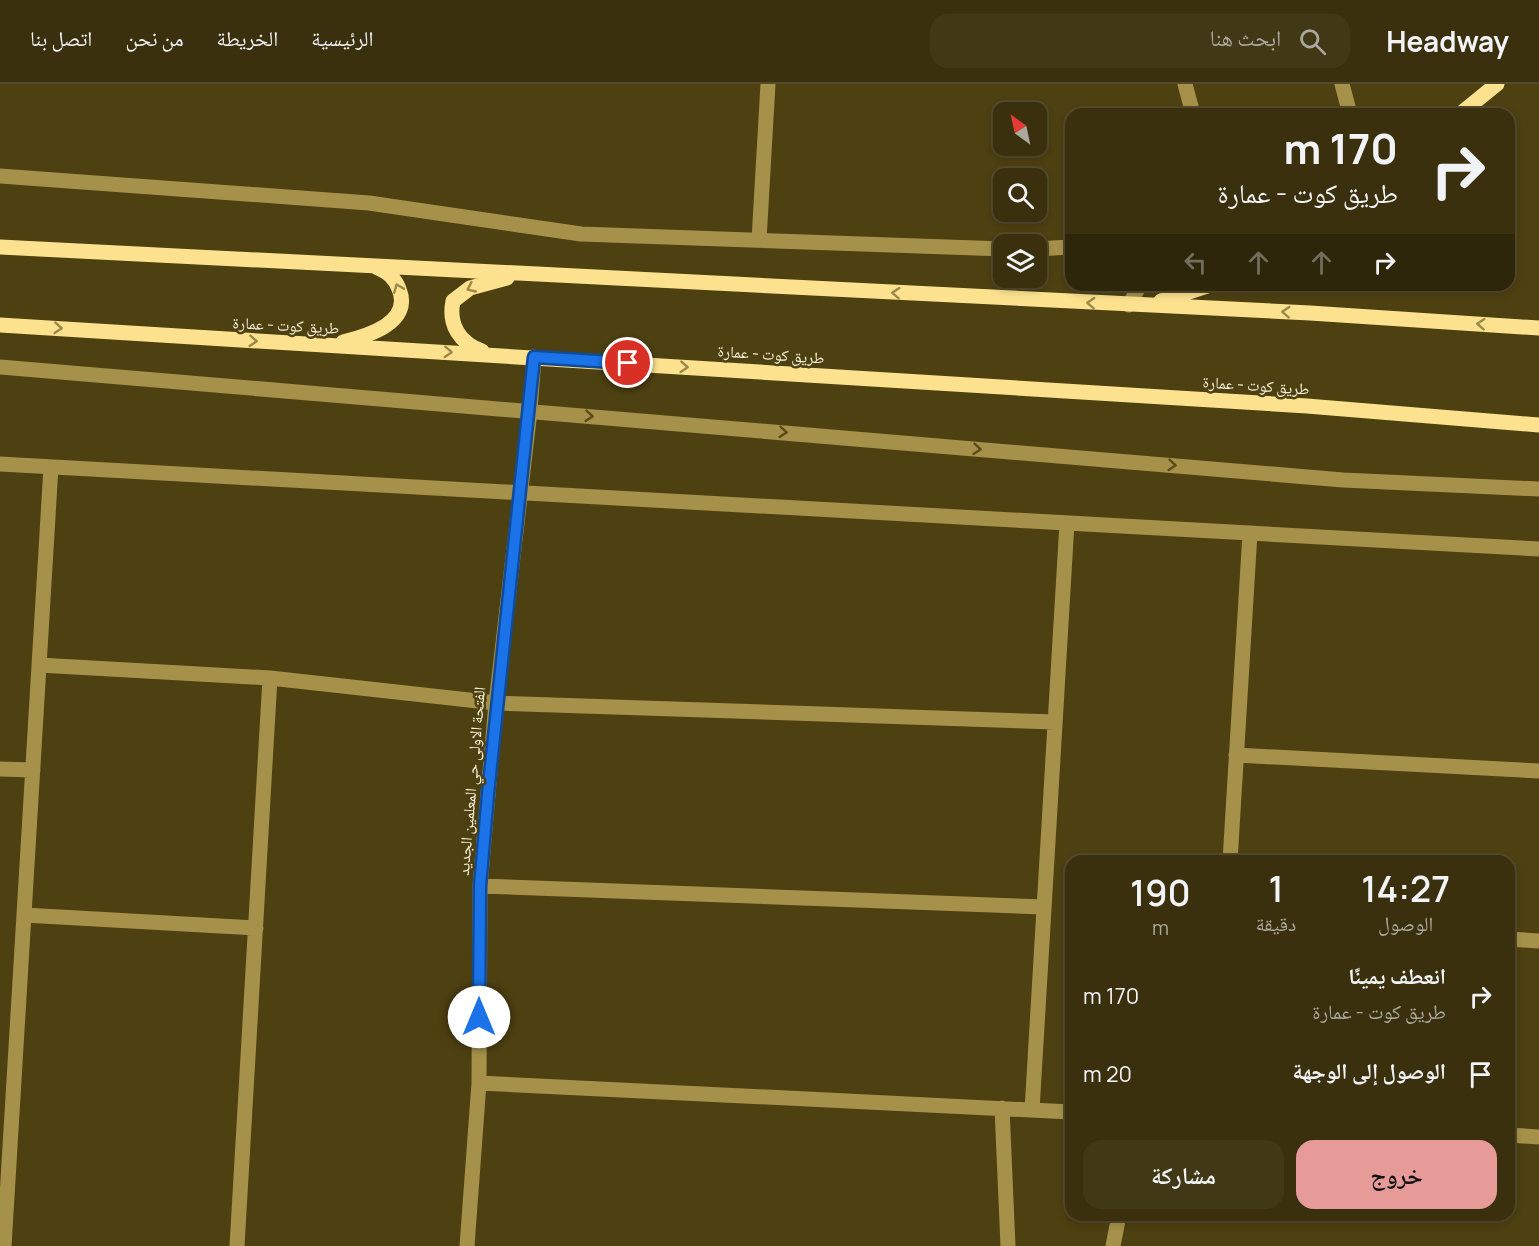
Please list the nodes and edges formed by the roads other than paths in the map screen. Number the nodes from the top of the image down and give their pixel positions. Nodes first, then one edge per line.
1 (768, 84) edge
2 (1185, 84) edge
3 (1342, 84) edge
4 (1497, 84) edge
5 (1191, 108) edge
6 (1348, 108) edge
7 (1467, 108) edge
8 (0, 176) edge
9 (759, 240) junction
10 (0, 247) edge
11 (1065, 247) edge
12 (1047, 248) edge
13 (993, 249) edge
14 (366, 265) junction
15 (570, 276) junction
16 (1137, 291) edge
17 (1194, 291) edge
18 (1129, 305) junction
19 (1145, 305) junction
20 (0, 325) edge
21 (1539, 328) edge
22 (313, 344) junction
23 (492, 354) junction
24 (534, 357) junction
25 (0, 367) edge
26 (530, 411) junction
27 (1539, 425) edge
28 (0, 464) edge
29 (51, 467) junction
30 (1539, 489) edge
31 (519, 493) junction
32 (1067, 523) junction
33 (1250, 533) junction
34 (1539, 549) edge
35 (39, 665) junction
36 (270, 678) junction
37 (496, 703) junction
38 (1055, 722) junction
39 (1236, 755) junction
40 (0, 769) edge
41 (33, 771) junction
42 (1539, 771) edge
43 (1230, 855) edge
44 (480, 886) junction
45 (1044, 907) junction
46 (24, 915) junction
47 (255, 928) junction
48 (1515, 939) edge
49 (1539, 941) edge
50 (479, 1083) junction
51 (1002, 1108) junction
52 (1032, 1110) junction
53 (1065, 1112) edge
54 (1515, 1135) edge
55 (1539, 1137) edge
56 (1118, 1221) edge
57 (4, 1246) edge
58 (237, 1246) edge
59 (467, 1246) edge
60 (1008, 1246) edge
61 (1113, 1246) edge

1 - 9 street
2 - 5 street
3 - 6 street
4 - 7 main road
8 - 9 street
9 - 13 street
10 - 14 main road
11 - 12 street
14 - 15 main road
22 -> 14 main road
18 -> 15 main road
15 -> 23 main road
16 - 18 street
17 - 19 main road
18 - 19 main road
21 -> 19 main road
20 -> 22 main road, طريق كوت - عمارة
22 -> 23 main road, طريق كوت - عمارة
23 - 24 main road, طريق كوت - عمارة
24 - 26 street, الفتحة الاولى حي المعلمين الجديد
24 -> 27 main road, طريق كوت - عمارة
25 - 26 street
26 -> 30 street
26 - 31 street, الفتحة الاولى حي المعلمين الجديد
28 - 29 street
29 - 31 street
29 - 35 street
31 - 32 street
31 - 37 street, الفتحة الاولى حي المعلمين الجديد
32 - 33 street
32 - 38 street
33 - 34 street
33 - 39 street
35 - 36 street
35 - 41 street
36 - 37 street
36 - 47 street
37 - 38 street
37 - 44 street, الفتحة الاولى حي المعلمين الجديد
38 - 45 street
39 - 42 street
39 - 43 street
40 - 41 street
41 - 46 street
44 - 45 street
44 - 50 street, الفتحة الاولى حي المعلمين الجديد
45 - 52 street
46 - 47 street
46 - 57 street
47 - 58 street
48 - 49 street
50 - 51 street
50 - 59 street, الفتحة الاولى حي المعلمين الجديد
51 - 52 street
51 - 60 street
52 - 53 street
54 - 55 street
56 - 61 street

